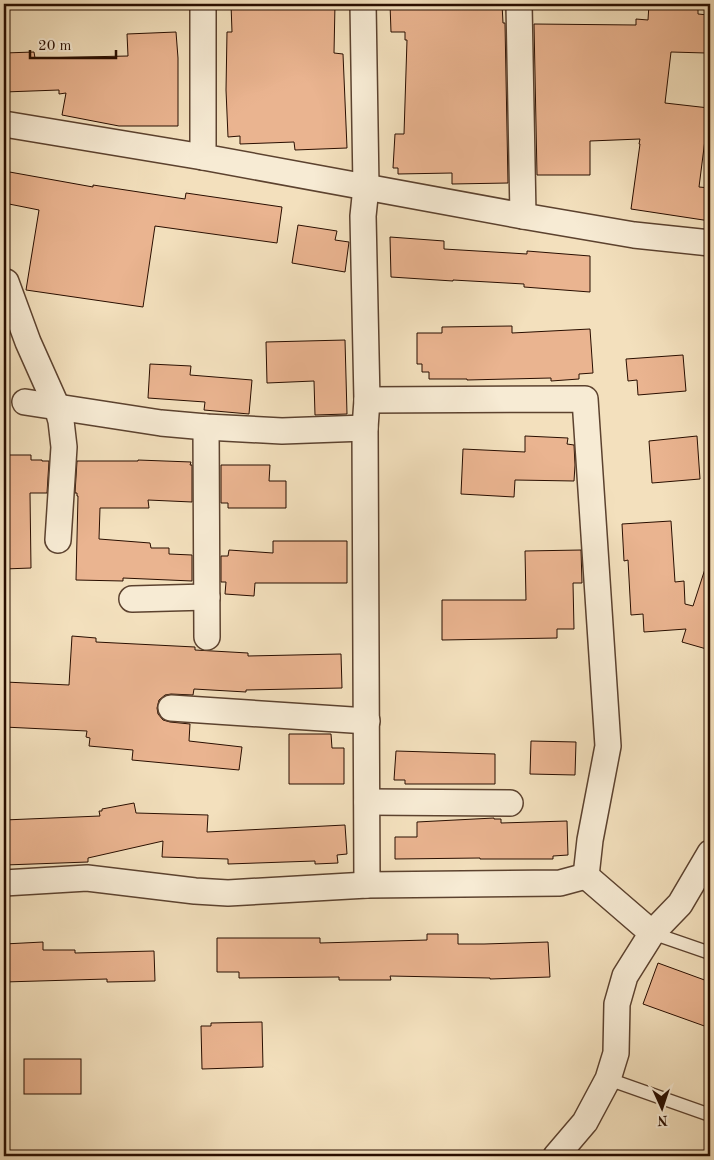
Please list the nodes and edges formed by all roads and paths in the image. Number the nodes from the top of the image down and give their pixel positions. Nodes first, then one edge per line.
1 (203, 4) edge
2 (363, 4) edge
3 (519, 4) edge
4 (4, 124) edge
5 (203, 157) junction
6 (366, 188) junction
7 (523, 216) junction
8 (710, 243) edge
9 (6, 282) dead end
10 (367, 400) junction
11 (25, 402) dead end
12 (57, 407) junction
13 (206, 427) junction
14 (365, 428) junction
15 (58, 540) dead end
16 (207, 597) junction
17 (132, 599) dead end
18 (208, 637) dead end
19 (172, 708) dead end
20 (366, 721) junction
21 (367, 802) junction
22 (510, 802) dead end
23 (710, 853) edge
24 (586, 876) junction
25 (4, 883) edge
26 (367, 885) junction
27 (652, 933) junction
28 (710, 953) edge
29 (608, 1079) junction
30 (710, 1115) edge
31 (556, 1156) edge

1 - 5 street
2 - 6 street
3 - 7 street
4 - 5 street
5 - 6 street
6 - 7 street
6 - 10 street
7 - 8 street
9 - 12 street
10 - 14 street
10 - 24 street
11 - 12 street
12 - 13 street
12 - 15 street
13 - 14 street
13 - 16 street
14 - 20 street
16 - 17 street
16 - 18 street
19 - 20 street
20 - 21 street
21 - 22 street
21 - 26 street
23 - 27 street
24 - 26 street
24 - 27 street
25 - 26 street
27 - 28 lane
27 - 29 street
29 - 30 lane
29 - 31 street

